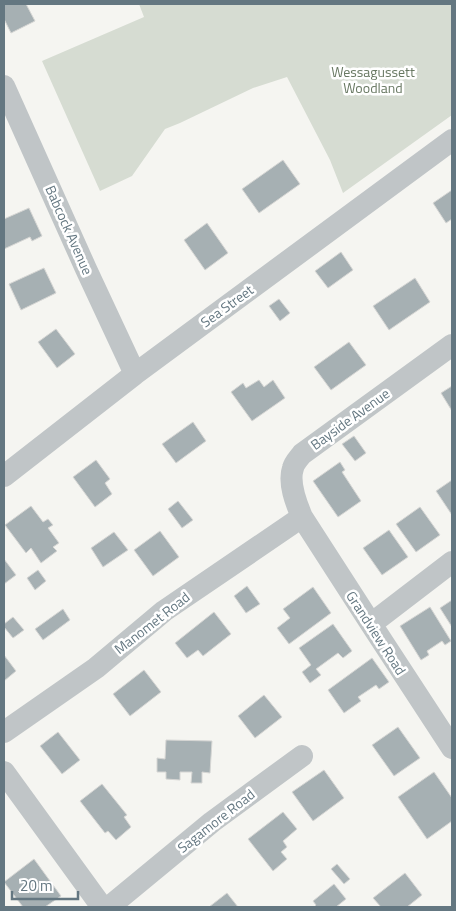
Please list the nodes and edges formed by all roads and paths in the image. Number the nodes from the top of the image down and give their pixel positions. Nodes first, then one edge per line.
1 (4, 86) edge
2 (452, 140) edge
3 (452, 345) edge
4 (135, 374) junction
5 (4, 476) edge
6 (302, 516) junction
7 (452, 562) edge
8 (370, 624) junction
9 (4, 732) edge
10 (452, 748) edge
11 (302, 756) dead end
12 (4, 772) edge
13 (102, 907) edge
14 (109, 907) edge

1 - 4 street, Babcock Avenue
2 - 4 street, Sea Street
3 - 6 street, Bayside Avenue
4 - 5 street, Sea Street
6 - 8 street, Grandview Road
6 - 9 street, Manomet Road
7 - 8 street
8 - 10 street, Grandview Road
11 - 14 street, Sagamore Road
12 - 13 street

